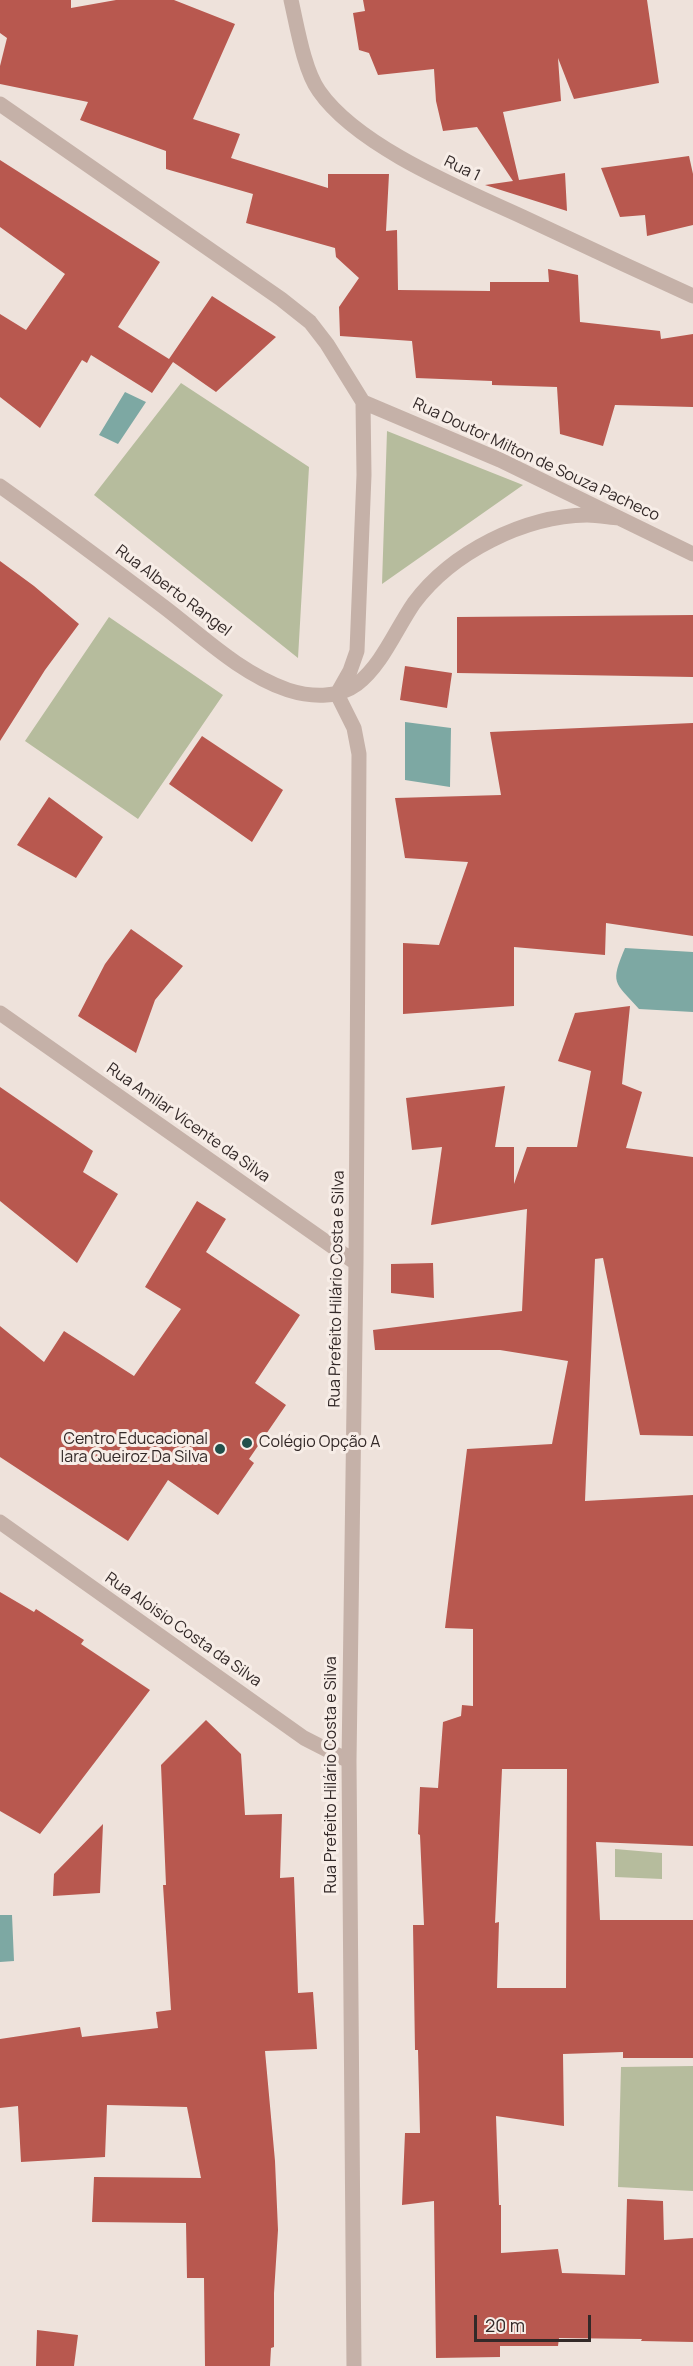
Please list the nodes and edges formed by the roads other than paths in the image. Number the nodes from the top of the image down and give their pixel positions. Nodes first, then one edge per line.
1 (291, 0) edge
2 (0, 104) edge
3 (693, 296) edge
4 (363, 402) junction
5 (0, 486) edge
6 (619, 518) junction
7 (693, 554) edge
8 (337, 694) junction
9 (0, 1013) edge
10 (356, 1263) junction
11 (0, 1522) edge
12 (349, 1761) junction
13 (354, 2366) edge

1 - 3 street, Rua 1
2 - 4 street
4 - 6 street, Rua Doutor Milton de Souza Pacheco
4 - 8 street
5 - 8 street, Rua Alberto Rangel
6 - 7 street, Rua Doutor Milton de Souza Pacheco
6 - 8 street
8 - 10 street, Rua Prefeito Hilário Costa e Silva
9 - 10 street, Rua Amilar Vicente da Silva
10 - 12 street, Rua Prefeito Hilário Costa e Silva
11 - 12 street, Rua Aloisio Costa da Silva
12 - 13 street, Rua Prefeito Hilário Costa e Silva

